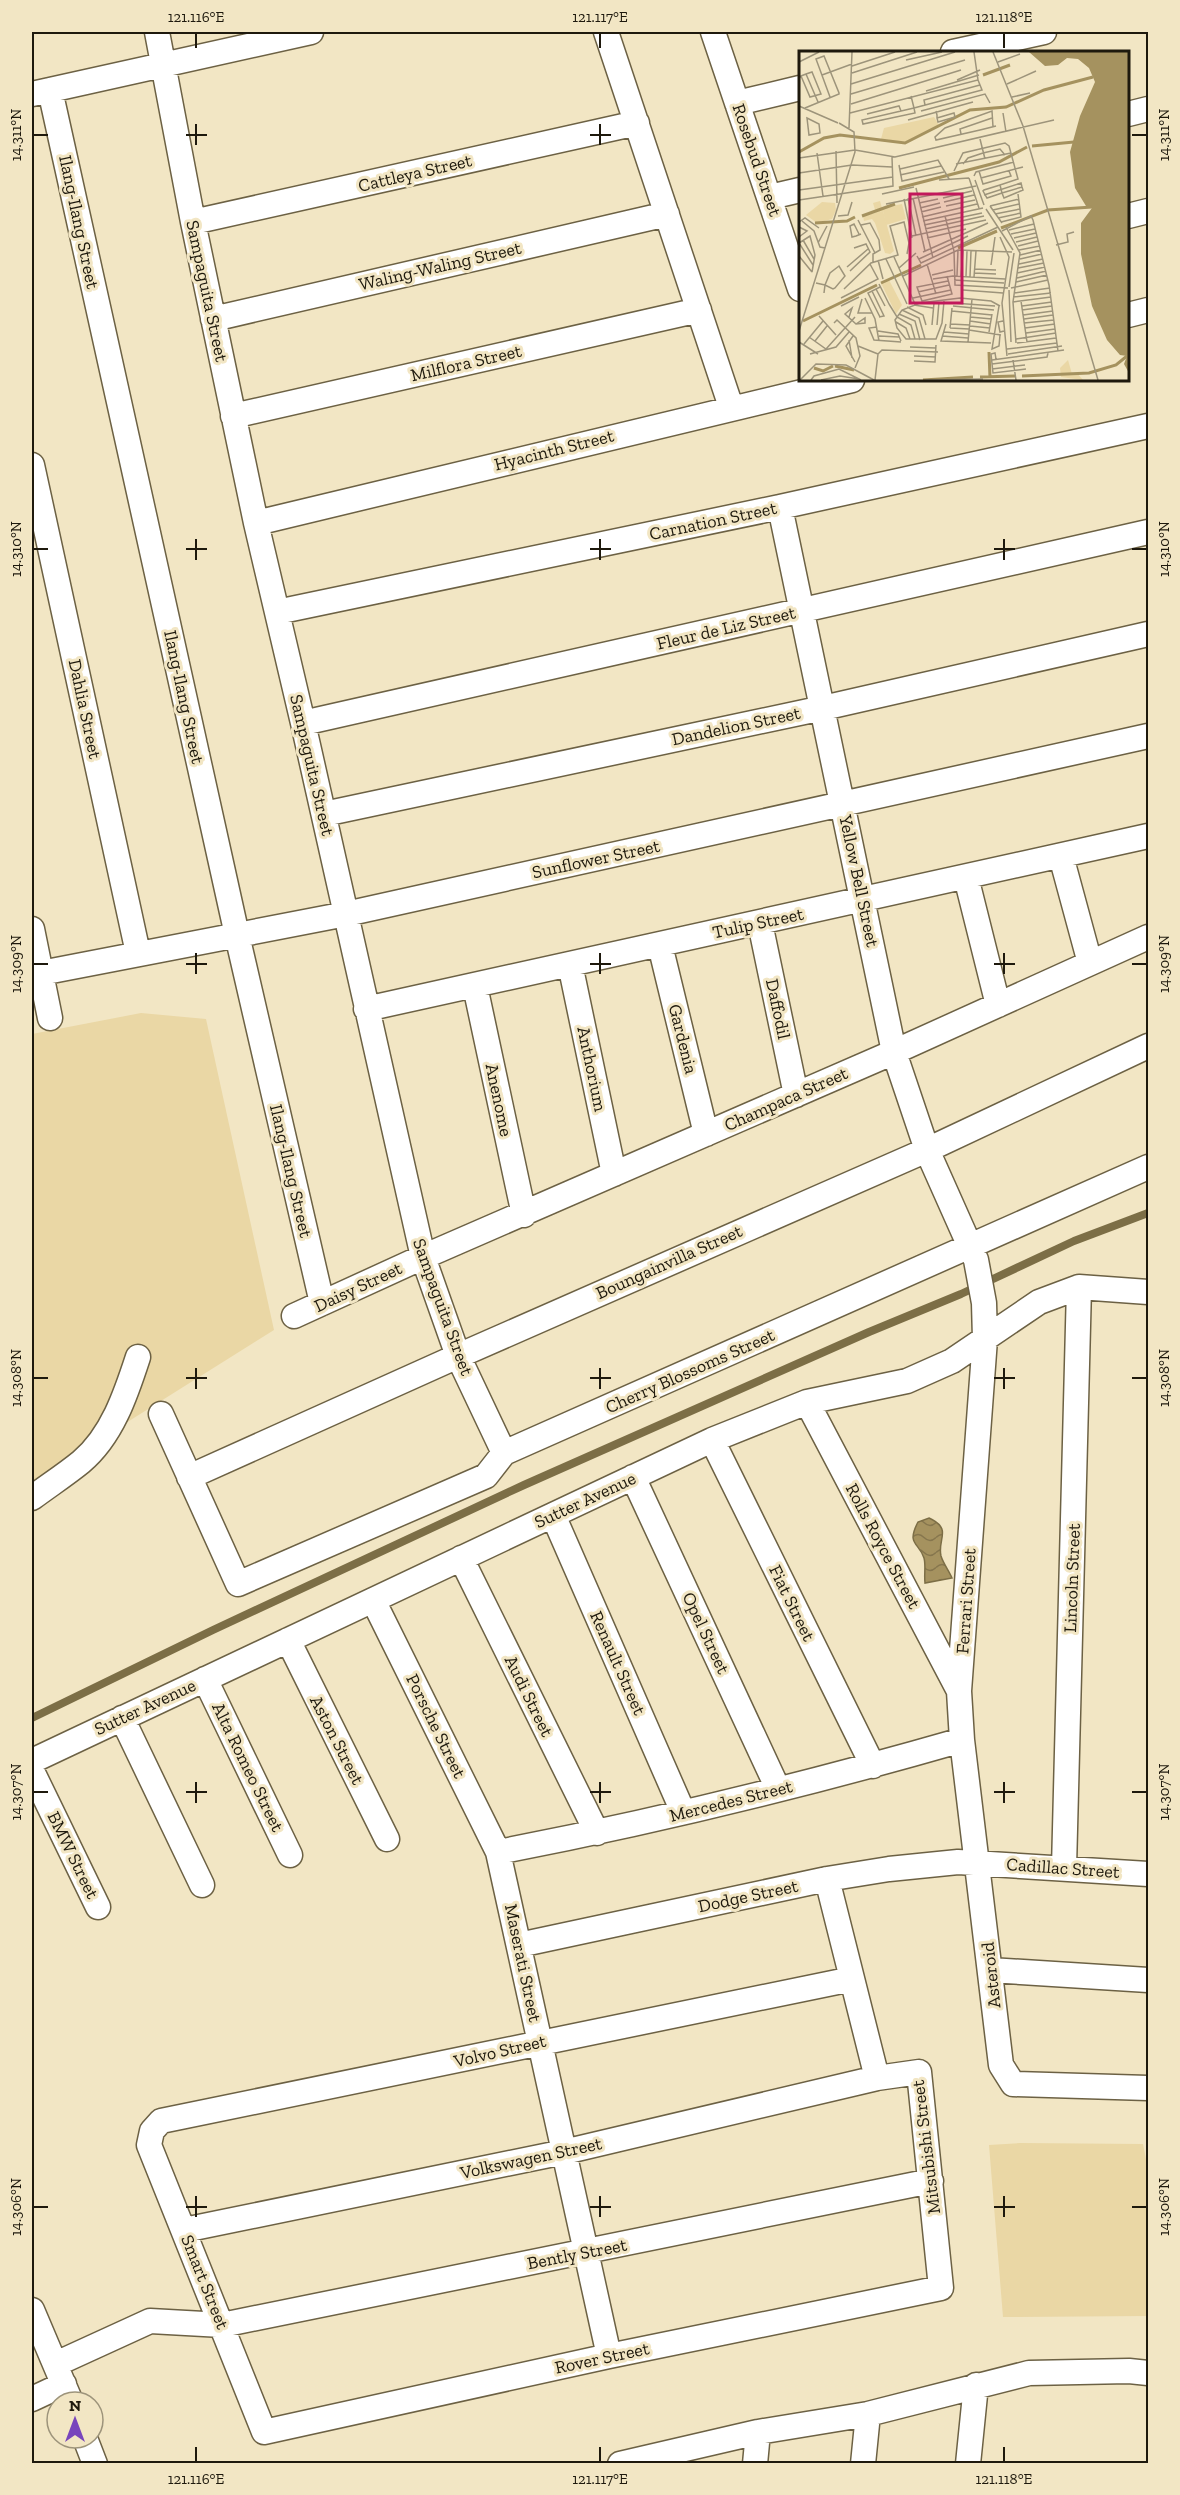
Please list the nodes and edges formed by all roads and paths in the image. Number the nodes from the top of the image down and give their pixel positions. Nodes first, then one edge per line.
1 (158, 32) edge
2 (311, 32) edge
3 (606, 32) edge
4 (713, 32) edge
5 (1044, 32) edge
6 (958, 51) edge
7 (162, 64) junction
8 (799, 88) edge
9 (41, 92) edge
10 (737, 103) junction
11 (1149, 109) edge
12 (1129, 114) edge
13 (637, 123) junction
14 (799, 190) edge
15 (770, 197) junction
16 (1149, 211) edge
17 (667, 214) junction
18 (1129, 216) edge
19 (193, 222) junction
20 (799, 286) edge
21 (699, 310) junction
22 (213, 318) junction
23 (838, 381) edge
24 (731, 407) junction
25 (233, 416) junction
26 (1149, 426) edge
27 (32, 465) edge
28 (780, 507) junction
29 (256, 523) junction
30 (1149, 532) edge
31 (802, 611) junction
32 (277, 612) junction
33 (1149, 634) edge
34 (823, 708) junction
35 (303, 723) junction
36 (1149, 736) edge
37 (843, 804) junction
38 (324, 814) junction
39 (1149, 836) edge
40 (1061, 856) junction
41 (966, 878) junction
42 (863, 901) junction
43 (346, 914) junction
44 (760, 923) junction
45 (32, 929) edge
46 (237, 935) junction
47 (1149, 937) edge
48 (660, 945) junction
49 (138, 953) junction
50 (1090, 963) junction
51 (570, 964) junction
52 (41, 973) junction
53 (475, 986) junction
54 (998, 1005) junction
55 (366, 1009) junction
56 (50, 1018) dead end
57 (1149, 1046) edge
58 (894, 1052) junction
59 (796, 1095) junction
60 (706, 1134) junction
61 (927, 1150) junction
62 (1149, 1167) edge
63 (614, 1174) junction
64 (524, 1215) junction
65 (973, 1252) junction
66 (423, 1257) junction
67 (1080, 1287) junction
68 (1149, 1292) edge
69 (322, 1303) junction
70 (984, 1303) joint
71 (294, 1316) dead end
72 (985, 1339) junction
73 (458, 1356) junction
74 (138, 1357) dead end
75 (807, 1402) junction
76 (161, 1414) dead end
77 (712, 1440) junction
78 (504, 1453) junction
79 (189, 1477) junction
80 (633, 1478) junction
81 (32, 1498) edge
82 (553, 1515) junction
83 (461, 1558) junction
84 (373, 1600) junction
85 (288, 1640) junction
86 (205, 1679) junction
87 (959, 1691) junction
88 (122, 1718) junction
89 (962, 1740) junction
90 (32, 1761) edge
91 (873, 1766) junction
92 (32, 1771) edge
93 (778, 1789) junction
94 (683, 1812) junction
95 (597, 1833) junction
96 (387, 1839) dead end
97 (498, 1852) junction
98 (290, 1855) dead end
99 (978, 1862) junction
100 (1064, 1868) junction
101 (1149, 1874) edge
102 (827, 1879) junction
103 (202, 1885) dead end
104 (98, 1907) dead end
105 (519, 1945) junction
106 (990, 1970) junction
107 (852, 1979) junction
108 (1149, 1980) edge
109 (540, 2042) junction
110 (877, 2078) junction
111 (1149, 2088) edge
112 (152, 2131) joint
113 (564, 2152) junction
114 (931, 2181) junction
115 (184, 2229) junction
116 (585, 2252) junction
117 (941, 2288) joint
118 (32, 2310) edge
119 (222, 2325) junction
120 (609, 2356) junction
121 (1149, 2373) edge
122 (64, 2383) edge
123 (976, 2385) junction
124 (32, 2399) edge
125 (868, 2414) junction
126 (264, 2432) joint
127 (758, 2432) junction
128 (650, 2460) edge
129 (620, 2463) edge
130 (754, 2463) edge
131 (863, 2463) edge
132 (968, 2463) edge

1 - 7 street, Sampaguita Street
2 - 7 street
3 - 13 street
4 - 10 street, Rosebud Street
5 - 6 street
7 - 9 street
7 - 19 street, Sampaguita Street
8 - 10 street
9 - 46 street, Ilang-Ilang Street
10 - 15 street, Rosebud Street
11 - 12 street
13 - 17 street
13 - 19 street, Cattleya Street
14 - 15 street
15 - 20 street, Rosebud Street
16 - 18 street
17 - 21 street
17 - 22 street, Waling-Waling Street
19 - 22 street, Sampaguita Street
21 - 24 street
21 - 25 street, Milflora Street
22 - 25 street, Sampaguita Street
23 - 24 street, Hyacinth Street
24 - 29 street, Hyacinth Street
25 - 29 street, Sampaguita Street
26 - 28 street, Carnation Street
27 - 49 street, Dahlia Street
28 - 31 street, Yellow Bell Street
28 - 32 street, Carnation Street
29 - 32 street, Sampaguita Street
30 - 31 street, Fleur de Liz Street
31 - 34 street, Yellow Bell Street
31 - 35 street, Fleur de Liz Street
32 - 35 street, Sampaguita Street
33 - 34 street, Dandelion Street
34 - 37 street, Yellow Bell Street
34 - 38 street, Dandelion Street
35 - 38 street, Sampaguita Street
36 - 37 street, Sunflower Street
37 - 42 street, Yellow Bell Street
37 - 43 street, Sunflower Street
38 - 43 street, Sampaguita Street
39 - 40 street, Tulip Street
40 - 41 street, Tulip Street
40 - 50 street
41 - 42 street, Tulip Street
41 - 54 street
42 - 44 street, Tulip Street
42 - 58 street, Yellow Bell Street
43 - 46 street, Sunflower Street
43 - 55 street, Sampaguita Street
44 - 48 street, Tulip Street
44 - 59 street, Daffodil
45 - 52 street
46 - 49 street, Sunflower Street
46 - 69 street, Ilang-Ilang Street
47 - 50 street, Champaca Street
48 - 51 street, Tulip Street
48 - 60 street, Gardenia
49 - 52 street, Sunflower Street
50 - 54 street, Champaca Street
51 - 53 street, Tulip Street
51 - 63 street, Anthorium
52 - 56 street
53 - 55 street, Tulip Street
53 - 64 street, Anenome
54 - 58 street, Champaca Street
55 - 66 street, Sampaguita Street
57 - 61 street, Boungainvilla Street
58 - 59 street, Champaca Street
58 - 61 street, Yellow Bell Street
59 - 60 street, Champaca Street
60 - 63 street, Champaca Street
61 - 65 street, Yellow Bell Street
61 - 73 street, Boungainvilla Street
62 - 65 street, Cherry Blossoms Street
63 - 64 street, Champaca Street
64 - 66 street, Champaca Street
65 - 70 street, Yellow Bell Street
65 - 78 street, Cherry Blossoms Street
66 - 69 street, Daisy Street
66 - 73 street, Sampaguita Street
67 - 68 street, Sutter Avenue
67 - 72 street, Sutter Avenue
67 - 100 street, Lincoln Street
69 - 71 street, Daisy Street
70 - 72 street, Ferrari Street
72 - 75 street, Sutter Avenue
72 - 87 street, Ferrari Street
73 - 78 street, Sampaguita Street
73 - 79 street, Boungainvilla Street
74 - 81 street
75 - 77 street, Sutter Avenue
75 - 87 street, Rolls Royce Street
76 - 79 street
77 - 80 street, Sutter Avenue
77 - 91 street, Fiat Street
78 - 79 street, Cherry Blossoms Street
80 - 82 street, Sutter Avenue
80 - 93 street, Opel Street
82 - 83 street, Sutter Avenue
82 - 94 street, Renault Street
83 - 84 street, Sutter Avenue
83 - 95 street, Audi Street
84 - 85 street, Sutter Avenue
84 - 97 street, Porsche Street
85 - 86 street, Sutter Avenue
85 - 96 street, Aston Street
86 - 88 street, Sutter Avenue
86 - 98 street, Alta Romeo Street
87 - 89 street, Ferrari Street
88 - 90 street, Sutter Avenue
88 - 103 street
89 - 91 street, Mercedes Street
89 - 99 street, Ferrari Street
91 - 93 street, Mercedes Street
92 - 104 street, BMW Street
93 - 94 street, Mercedes Street
94 - 95 street, Mercedes Street
95 - 97 street, Mercedes Street
97 - 105 street, Maserati Street
99 - 100 street, Cadillac Street
99 - 102 street, Dodge Street
99 - 106 street, Asteroid
100 - 101 street, Cadillac Street
102 - 105 street, Dodge Street
102 - 107 street
105 - 109 street, Maserati Street
106 - 108 street
106 - 111 street, Asteroid
107 - 109 street, Volvo Street
107 - 110 street
109 - 112 street, Volvo Street
109 - 113 street, Maserati Street
110 - 113 street, Volkswagen Street
110 - 114 street, Mitsubishi Street
112 - 115 street, Smart Street
113 - 115 street, Volkswagen Street
113 - 116 street, Maserati Street
114 - 116 street, Bently Street
114 - 117 street, Mitsubishi Street
115 - 119 street, Smart Street
116 - 119 street, Bently Street
116 - 120 street, Maserati Street
117 - 120 street, Rover Street
118 - 122 street
119 - 122 street, Bently Street
119 - 126 street, Smart Street
120 - 126 street, Rover Street
121 - 123 street
122 - 124 street, Bently Street
123 - 125 street
123 - 132 street
125 - 127 street
125 - 131 street
127 - 128 street
127 - 130 street
128 - 129 street

